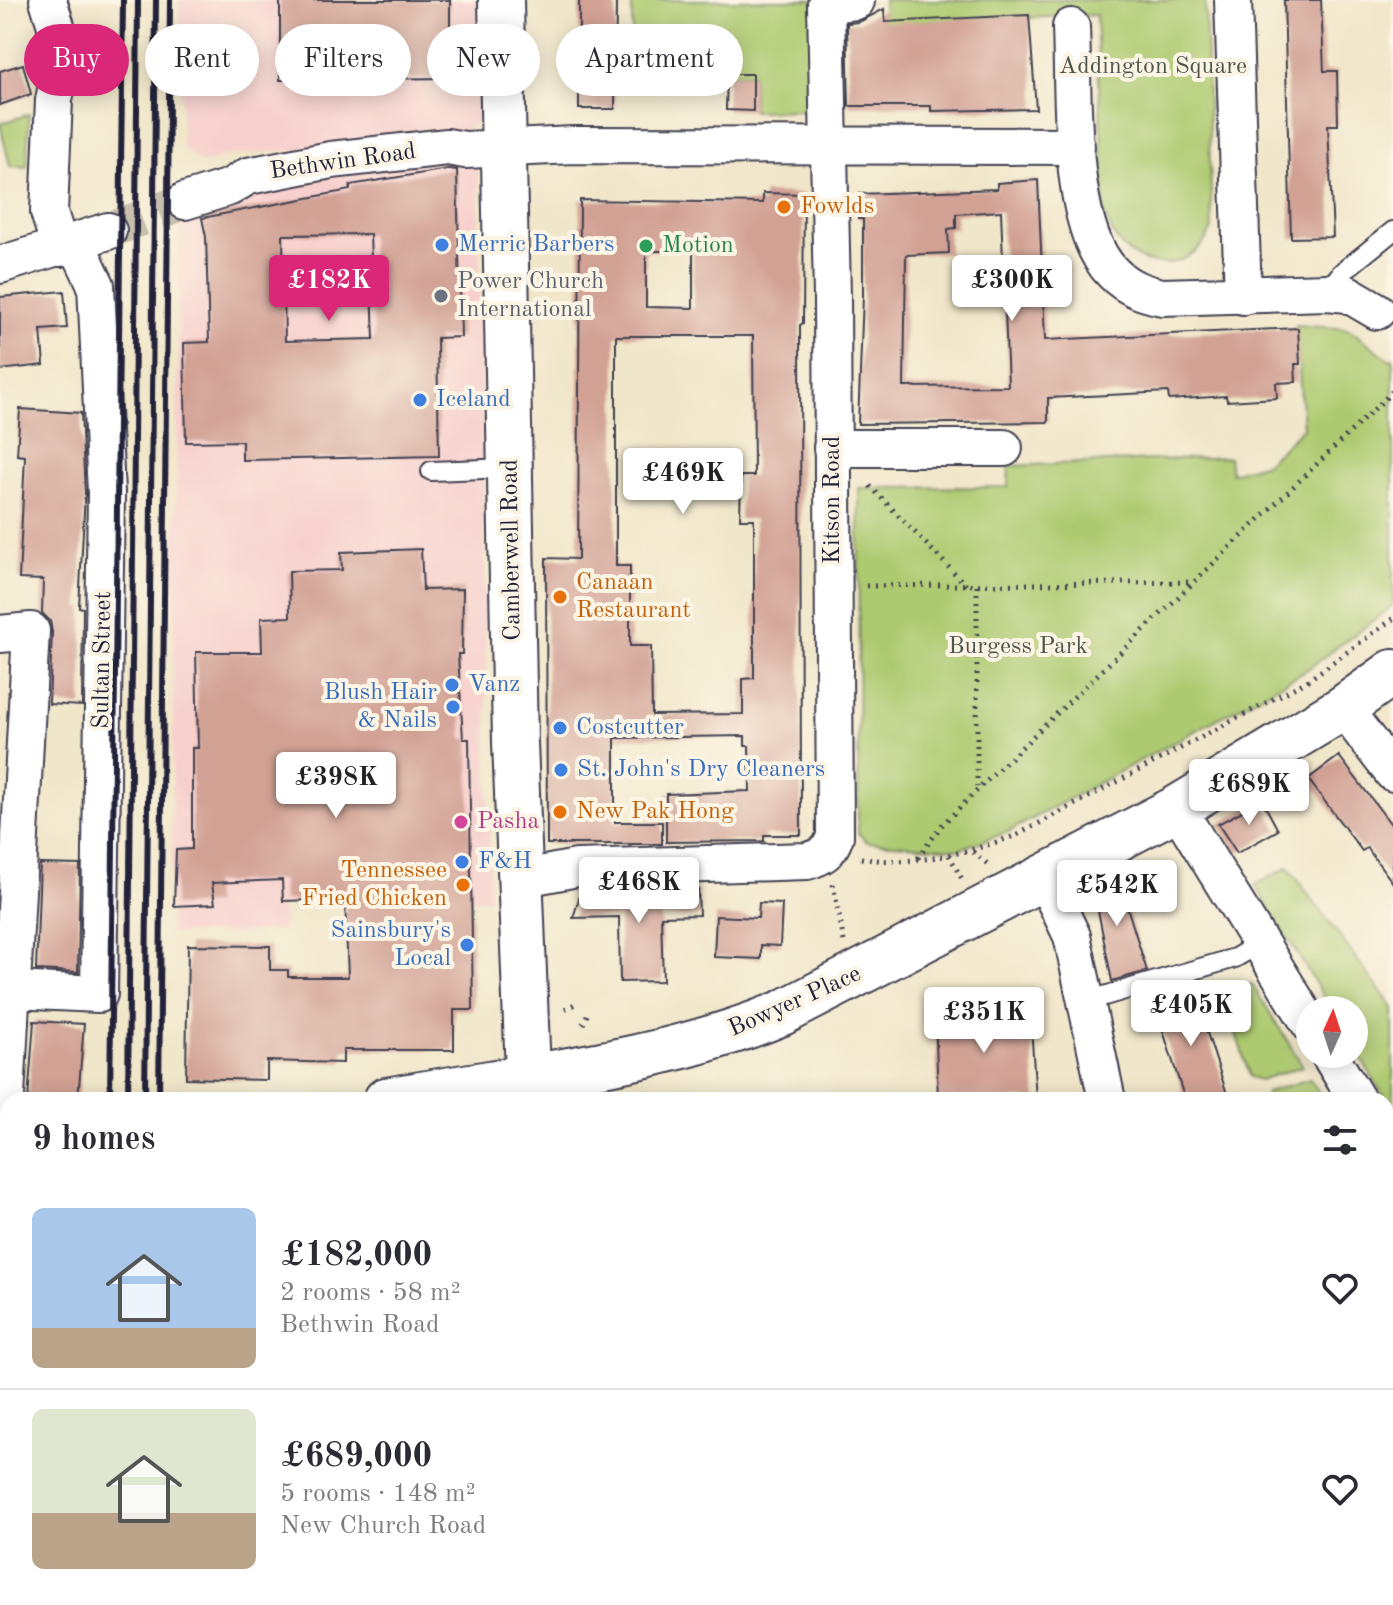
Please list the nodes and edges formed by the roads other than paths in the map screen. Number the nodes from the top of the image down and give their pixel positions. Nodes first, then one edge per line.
1 (48, 0) edge
2 (501, 0) edge
3 (1233, 0) edge
4 (856, 1) edge
5 (1071, 27) dead end
6 (829, 146) junction
7 (1076, 146) junction
8 (505, 148) junction
9 (185, 201) tunnel mouth
10 (1393, 231) edge
11 (82, 241) junction
12 (0, 265) edge
13 (1327, 292) junction
14 (1243, 296) junction
15 (1377, 311) dead end
16 (832, 448) junction
17 (1004, 448) dead end
18 (510, 468) junction
19 (431, 471) dead end
20 (16, 633) edge
21 (1393, 672) edge
22 (1343, 708) junction
23 (1393, 773) edge
24 (1177, 808) junction
25 (1044, 878) junction
26 (519, 879) junction
27 (7, 930) edge
28 (1259, 944) junction
29 (12, 990) junction
30 (1087, 1001) junction
31 (1296, 1002) edge
32 (1338, 1068) edge
33 (529, 1087) edge
34 (7, 1092) edge
35 (474, 1092) edge
36 (1105, 1092) edge
37 (1352, 1092) edge

1 - 11 street
2 - 8 main road, Camberwell Road
3 - 14 street
4 - 6 street, Kitson Road
5 - 7 street
6 - 7 street
6 - 8 street
6 - 16 street, Kitson Road
7 - 14 street
8 - 9 street, Bethwin Road
8 - 18 main road, Camberwell Road
10 - 13 lane
11 - 12 street
11 - 29 street, Sultan Street
13 - 14 street
13 - 15 street
16 - 17 street
16 - 26 street, Kitson Road
18 - 19 lane
18 - 26 main road, Camberwell Road
20 - 27 street
21 - 22 main road, Bowyer Place
22 - 23 street
22 - 24 main road, Bowyer Place
24 - 25 main road, Bowyer Place
24 - 28 street
25 - 30 street
25 - 33 main road, Bowyer Place
26 - 33 main road, Camberwell Road
27 - 29 street
28 - 30 lane
28 - 31 street
29 - 34 street
30 - 36 street
32 - 37 street
33 - 35 main road, Bowyer Place

